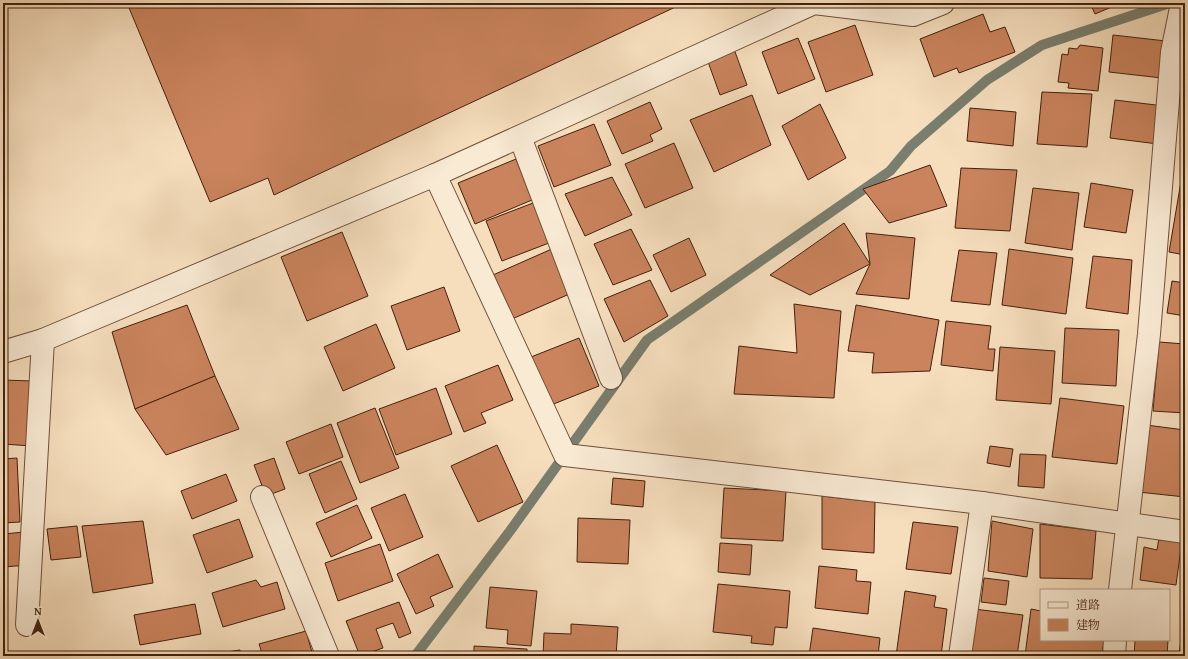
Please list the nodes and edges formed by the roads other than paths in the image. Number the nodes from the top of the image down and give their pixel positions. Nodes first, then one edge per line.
1 (943, 3) edge
2 (1182, 3) edge
3 (520, 136) junction
4 (435, 175) junction
5 (43, 340) junction
6 (3, 352) edge
7 (612, 378) dead end
8 (262, 497) dead end
9 (982, 503) junction
10 (1127, 525) junction
11 (1185, 532) edge
12 (1120, 589) edge
13 (28, 625) dead end
14 (1115, 641) edge
15 (328, 656) edge
16 (960, 656) edge
17 (1114, 656) edge

1 - 3 street
2 - 10 street
3 - 4 street
3 - 7 street
4 - 5 street
4 - 9 street
5 - 6 street
5 - 13 street
8 - 15 street
9 - 10 street
9 - 16 street
10 - 11 street
10 - 12 street
14 - 17 street

